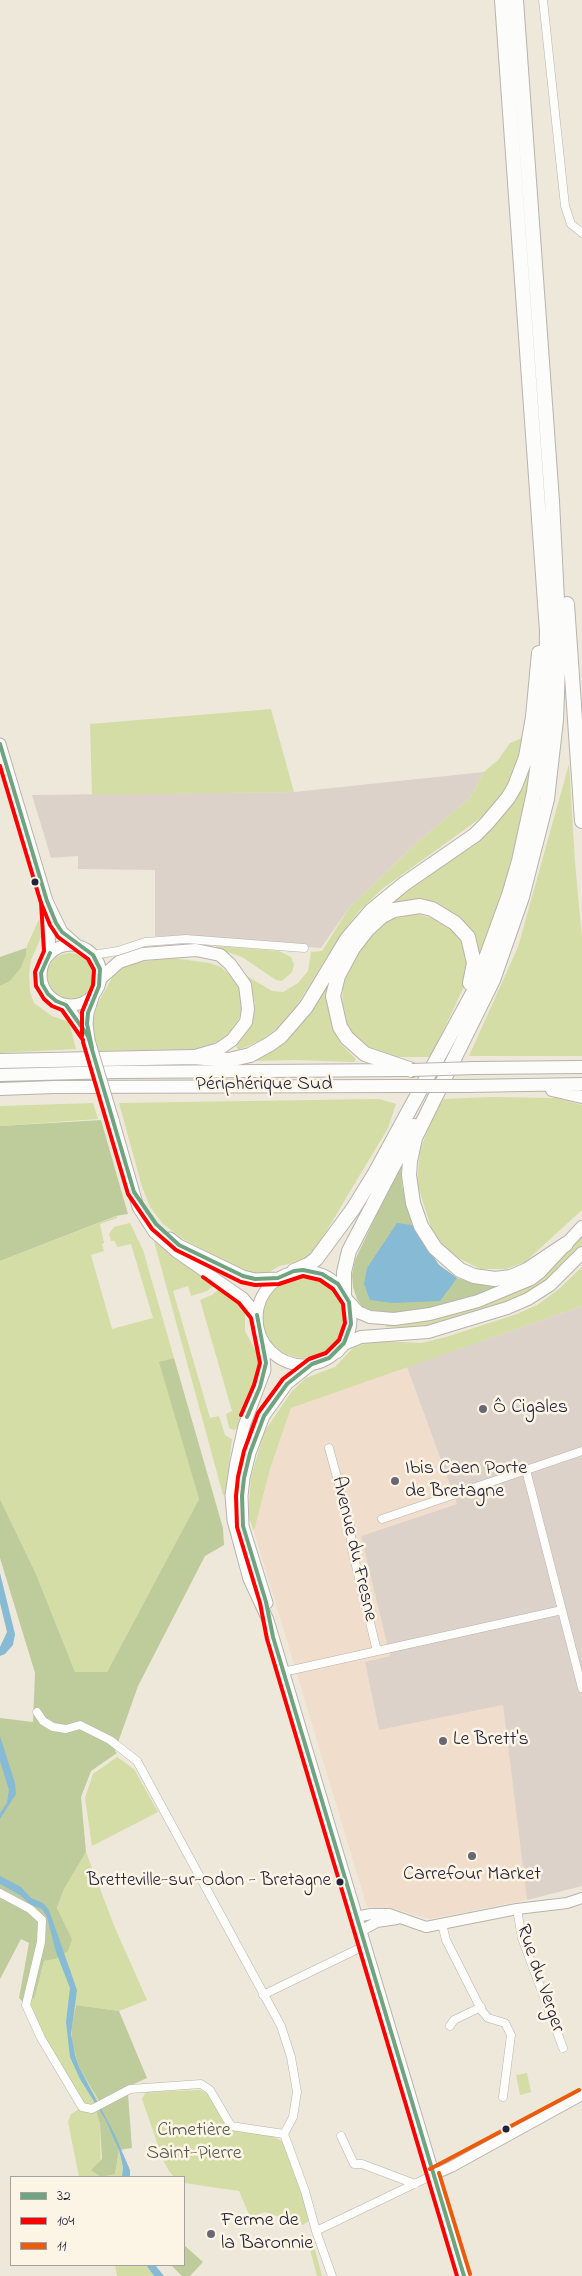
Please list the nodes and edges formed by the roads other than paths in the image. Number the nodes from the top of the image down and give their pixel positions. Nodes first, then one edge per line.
1 (502, 0) edge
2 (516, 0) edge
3 (543, 0) edge
4 (582, 234) edge
5 (552, 501) junction
6 (544, 580) junction
7 (0, 744) edge
8 (582, 820) edge
9 (47, 901) junction
10 (78, 946) junction
11 (304, 948) dead end
12 (50, 954) junction
13 (93, 955) junction
14 (101, 978) junction
15 (94, 994) junction
16 (66, 1005) junction
17 (476, 1016) junction
18 (89, 1038) junction
19 (447, 1042) junction
20 (193, 1057) junction
21 (0, 1061) edge
22 (582, 1067) edge
23 (412, 1070) junction
24 (0, 1075) edge
25 (582, 1084) edge
26 (527, 1085) junction
27 (0, 1089) edge
28 (582, 1097) edge
29 (134, 1192) junction
30 (582, 1227) edge
31 (566, 1244) junction
32 (582, 1253) edge
33 (294, 1271) junction
34 (278, 1278) junction
35 (346, 1297) junction
36 (257, 1315) junction
37 (263, 1342) junction
38 (337, 1352) junction
39 (312, 1364) junction
40 (329, 1448) dead end
41 (582, 1451) edge
42 (526, 1470) junction
43 (382, 1519) dead end
44 (562, 1610) junction
45 (268, 1620) junction
46 (377, 1651) junction
47 (283, 1672) junction
48 (582, 1688) edge
49 (38, 1712) dead end
50 (0, 1892) edge
51 (582, 1898) edge
52 (517, 1909) junction
53 (356, 1917) junction
54 (406, 1920) junction
55 (442, 1924) junction
56 (360, 1931) junction
57 (364, 1946) junction
58 (263, 1995) junction
59 (481, 2007) junction
60 (450, 2026) dead end
61 (563, 2048) dead end
62 (582, 2095) edge
63 (503, 2097) dead end
64 (284, 2134) junction
65 (341, 2136) dead end
66 (433, 2175) junction
67 (415, 2184) junction
68 (316, 2231) junction
69 (332, 2276) edge
70 (464, 2276) edge

1 - 6 highway
2 - 5 highway
3 - 4 street
5 - 8 highway
5 - 17 highway
6 - 19 highway
6 - 20 highway
7 - 9 main road
9 - 10 main road
9 - 12 main road
10 - 12 main road
10 - 13 main road
11 - 13 street
12 - 16 main road
13 - 14 main road
14 - 15 main road
14 - 20 highway
15 - 16 main road
15 - 18 main road
16 - 18 main road
17 - 31 highway
17 - 35 highway
18 - 29 main road, bridge
19 - 23 highway
19 - 33 highway
20 - 21 highway
22 - 23 highway, Périphérique Sud, bridge
23 - 24 highway, Périphérique Sud
25 - 26 highway
26 - 27 highway, Périphérique Sud, bridge
26 - 28 highway
29 - 34 main road
29 - 36 main road
30 - 31 highway
31 - 35 highway
32 - 38 highway
33 - 34 main road
33 - 35 main road
34 - 36 main road
35 - 38 main road
36 - 37 main road
37 - 39 main road
37 - 45 main road
38 - 39 main road
39 - 45 main road
40 - 46 street, Avenue du Fresne
41 - 42 street
42 - 43 street
42 - 44 street
44 - 46 street
44 - 48 street
45 - 47 main road
46 - 47 street
47 - 53 main road
49 - 58 street
50 - 64 street
51 - 52 street
52 - 55 street
52 - 61 street, Rue du Verger
53 - 54 street
53 - 56 main road
54 - 55 street
54 - 56 street
55 - 59 street
56 - 57 main road
57 - 58 street
57 - 66 main road
58 - 64 street
59 - 60 street
59 - 63 street
62 - 66 street
64 - 68 street
65 - 67 street
66 - 67 street
66 - 70 main road
67 - 68 street
68 - 69 street

